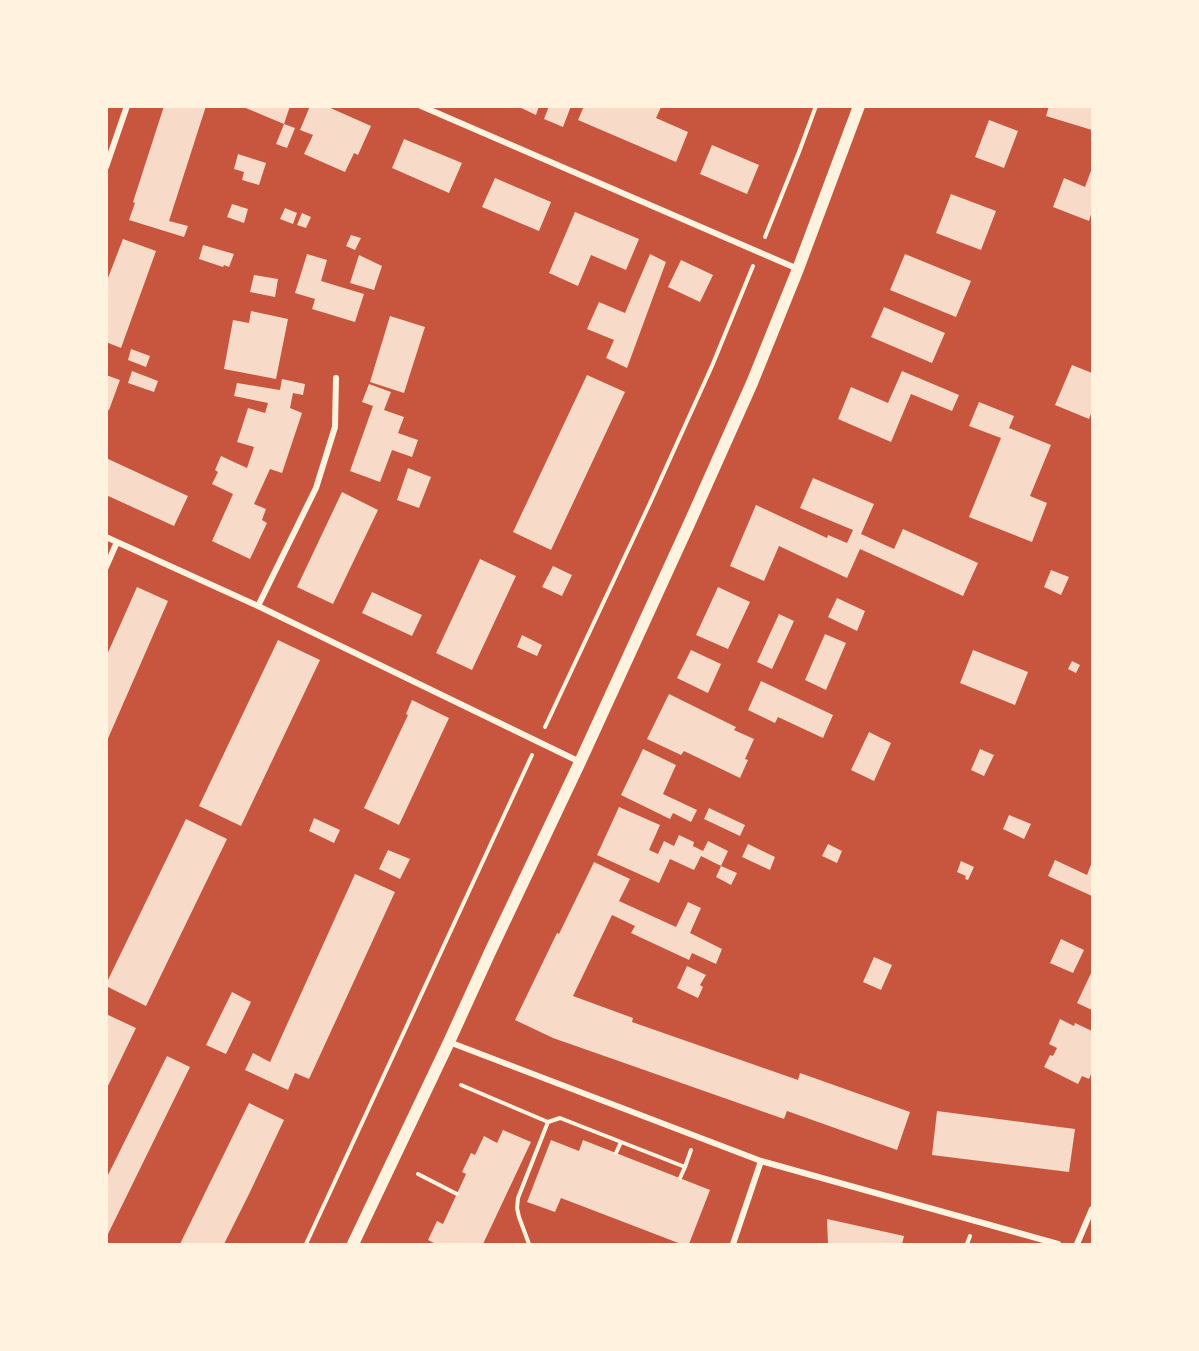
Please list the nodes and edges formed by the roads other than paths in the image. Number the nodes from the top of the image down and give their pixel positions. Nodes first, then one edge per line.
1 (127, 106) edge
2 (421, 106) edge
3 (859, 106) edge
4 (106, 167) edge
5 (798, 269) junction
6 (336, 378) dead end
7 (106, 537) edge
8 (117, 542) junction
9 (106, 567) edge
10 (258, 606) junction
11 (580, 762) junction
12 (449, 1042) junction
13 (761, 1161) junction
14 (1092, 1209) edge
15 (353, 1245) edge
16 (733, 1245) edge
17 (1058, 1245) edge
18 (1077, 1245) edge

1 - 4 street
2 - 5 street
3 - 5 main road
5 - 11 main road
6 - 10 street
7 - 8 street
8 - 9 street
8 - 10 street
10 - 11 street
11 - 12 main road
12 - 13 street
12 - 15 main road
13 - 16 street
13 - 17 street
14 - 18 street

